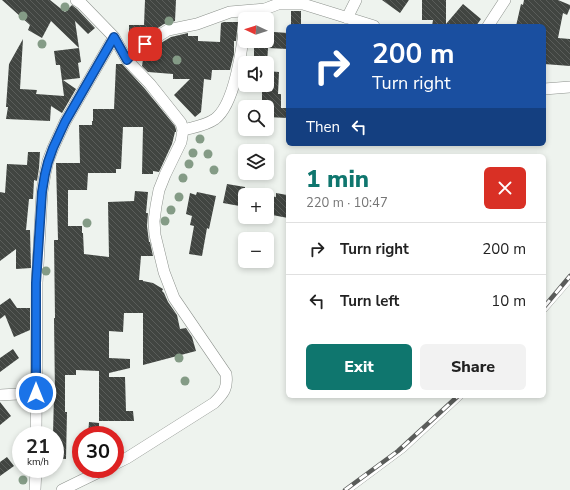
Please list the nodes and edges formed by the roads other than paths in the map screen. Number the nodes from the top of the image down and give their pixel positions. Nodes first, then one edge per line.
1 (76, 0) edge
2 (356, 0) edge
3 (505, 0) edge
4 (245, 10) edge
5 (347, 18) junction
6 (367, 24) edge
7 (489, 24) edge
8 (114, 37) junction
9 (241, 48) edge
10 (127, 60) junction
11 (570, 87) edge
12 (546, 89) edge
13 (183, 130) junction
14 (570, 280) edge
15 (546, 308) edge
16 (36, 393) junction
17 (0, 396) edge
18 (459, 398) edge
19 (36, 426) edge
20 (124, 460) edge
21 (36, 478) edge
22 (87, 478) edge
23 (35, 490) edge
24 (62, 490) edge
25 (349, 490) edge

1 - 8 street
2 - 5 street
3 - 7 street
4 - 5 street
4 - 10 street
5 - 6 street
8 - 10 street
8 - 16 street
9 - 13 street
10 - 13 street
11 - 12 street
13 - 20 street
14 - 15 lane
16 - 17 street
16 - 19 street
18 - 25 lane
21 - 23 street
22 - 24 street

